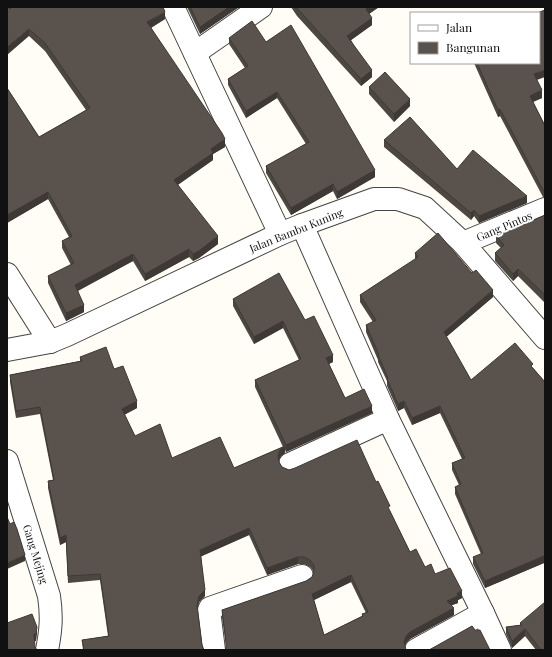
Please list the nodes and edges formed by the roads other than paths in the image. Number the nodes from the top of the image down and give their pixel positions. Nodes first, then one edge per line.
1 (173, 7) edge
2 (261, 7) edge
3 (195, 53) junction
4 (545, 209) edge
5 (302, 225) junction
6 (280, 234) junction
7 (464, 243) junction
8 (7, 274) edge
9 (545, 338) edge
10 (50, 342) junction
11 (7, 350) edge
12 (388, 419) junction
13 (7, 461) edge
14 (290, 464) dead end
15 (302, 576) dead end
16 (483, 613) junction
17 (47, 650) edge
18 (214, 650) edge
19 (416, 650) edge
20 (500, 650) edge

1 - 3 street
2 - 3 street
3 - 6 street
4 - 7 street, Gang Pintos
5 - 6 street, Jalan Bambu Kuning
5 - 7 street, Jalan Bambu Kuning
5 - 12 street
6 - 10 street, Jalan Bambu Kuning
7 - 9 street, Jalan Bambu Kuning
8 - 10 street
10 - 11 street, Jalan Bambu Kuning
12 - 14 street
12 - 16 street
13 - 17 street, Gang Mejing
15 - 18 street
16 - 19 street
16 - 20 street

